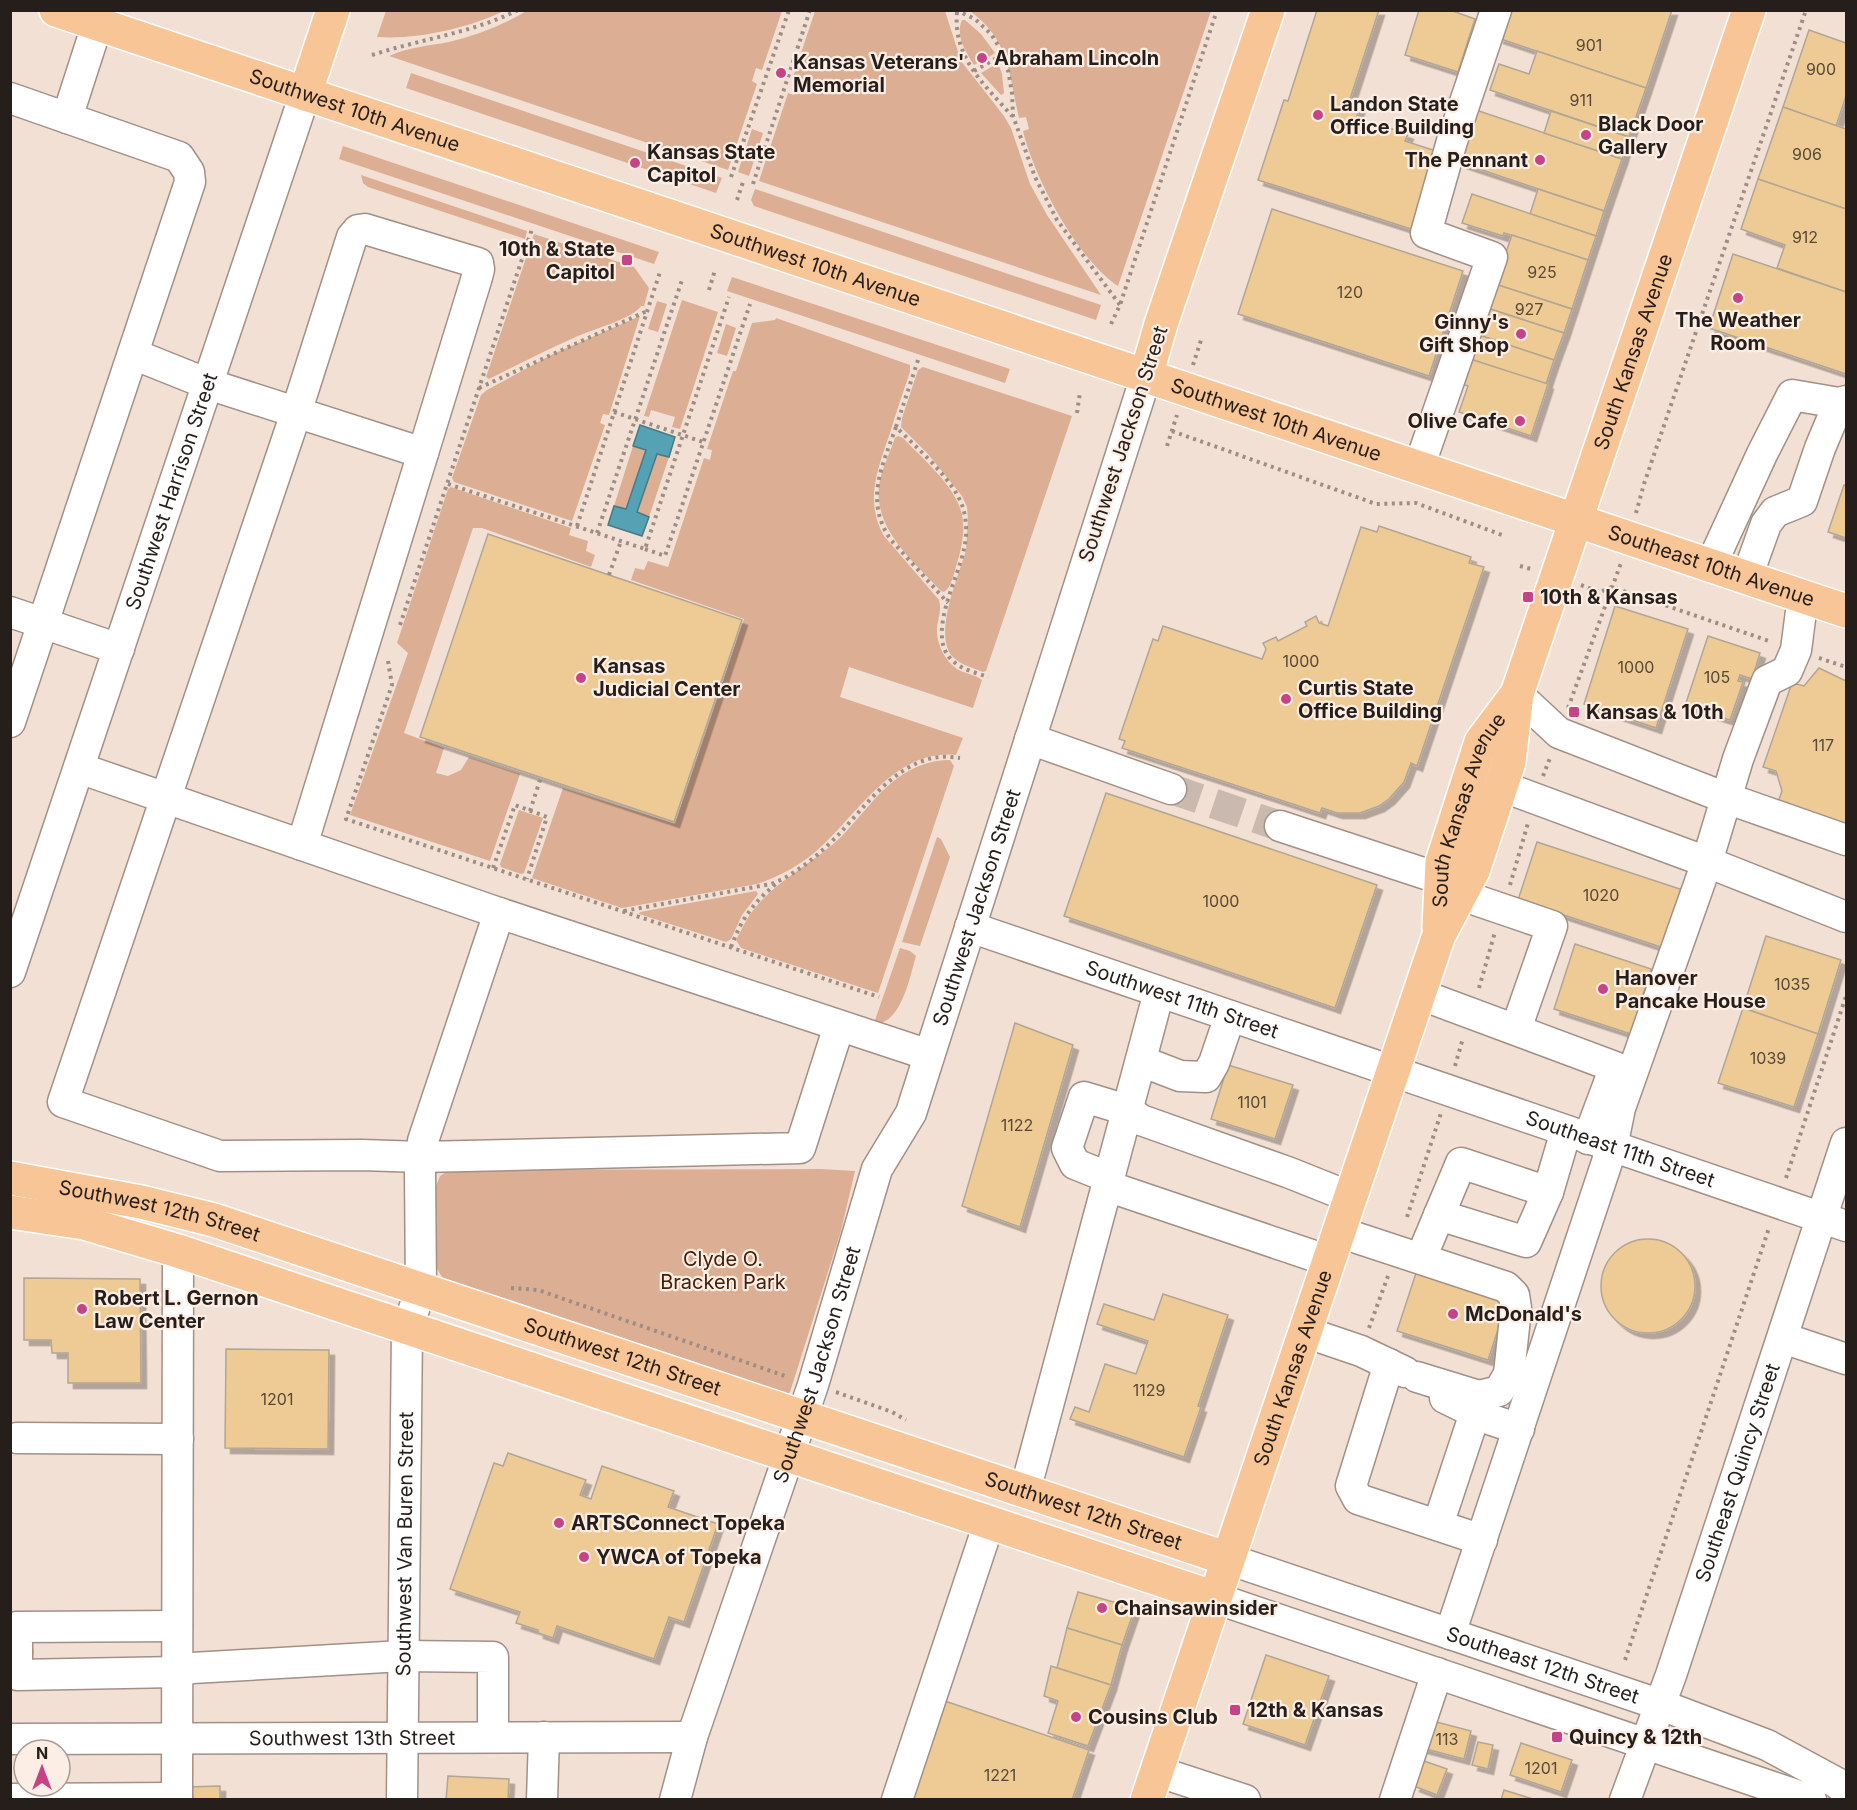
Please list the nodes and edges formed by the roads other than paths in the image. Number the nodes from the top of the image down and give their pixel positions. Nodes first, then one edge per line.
1 (56, 10) edge
2 (333, 10) edge
3 (1268, 10) edge
4 (1496, 10) edge
5 (1749, 10) edge
6 (97, 25) junction
7 (305, 94) junction
8 (10, 98) edge
9 (67, 118) junction
10 (133, 354) junction
11 (1146, 376) junction
12 (208, 384) junction
13 (1843, 402) edge
14 (296, 412) junction
15 (423, 453) junction
16 (1419, 467) junction
17 (1576, 520) junction
18 (1711, 565) junction
19 (1747, 577) junction
20 (1803, 596) junction
21 (1846, 611) edge
22 (10, 612) edge
23 (44, 623) junction
24 (119, 649) junction
25 (1517, 694) junction
26 (10, 722) edge
27 (1030, 739) junction
28 (79, 768) junction
29 (1501, 786) junction
30 (1171, 789) tunnel mouth
31 (166, 798) junction
32 (1726, 798) junction
33 (1280, 826) tunnel mouth
34 (1846, 840) edge
35 (302, 845) junction
36 (1707, 862) junction
37 (1451, 887) junction
38 (21, 904) edge
39 (499, 913) junction
40 (1846, 917) edge
41 (970, 927) junction
42 (10, 972) edge
43 (1160, 992) junction
44 (1419, 994) junction
45 (1230, 1016) junction
46 (839, 1026) junction
47 (1516, 1029) junction
48 (929, 1055) junction
49 (1141, 1061) junction
50 (1393, 1072) junction
51 (1128, 1105) junction
52 (1589, 1139) junction
53 (1846, 1143) edge
54 (422, 1157) junction
55 (10, 1178) edge
56 (1108, 1182) junction
57 (1548, 1192) junction
58 (1350, 1197) junction
59 (10, 1212) edge
60 (1439, 1215) junction
61 (1834, 1222) edge
62 (1334, 1246) junction
63 (178, 1251) junction
64 (1409, 1254) junction
65 (421, 1289) junction
66 (407, 1329) junction
67 (1305, 1332) junction
68 (1783, 1338) junction
69 (1846, 1359) edge
70 (1389, 1364) junction
71 (1417, 1377) junction
72 (1475, 1413) junction
73 (802, 1417) junction
74 (1519, 1430) junction
75 (17, 1438) dead end
76 (178, 1439) junction
77 (790, 1457) junction
78 (1025, 1491) junction
79 (989, 1523) junction
80 (1438, 1525) junction
81 (1482, 1540) junction
82 (1228, 1559) junction
83 (1215, 1598) junction
84 (177, 1626) junction
85 (1450, 1634) junction
86 (14, 1652) edge
87 (404, 1656) junction
88 (177, 1672) junction
89 (1437, 1673) junction
90 (1661, 1705) junction
91 (493, 1737) junction
92 (544, 1737) junction
93 (692, 1737) junction
94 (177, 1738) junction
95 (403, 1738) junction
96 (10, 1739) edge
97 (1644, 1744) junction
98 (1151, 1785) edge
99 (1846, 1791) edge
100 (10, 1799) edge
101 (177, 1799) edge
102 (402, 1800) edge
103 (542, 1800) edge
104 (675, 1800) edge
105 (897, 1800) edge
106 (1245, 1800) edge
107 (1395, 1800) edge
108 (1624, 1800) edge
109 (1811, 1800) edge

1 - 6 main road, Southwest 10th Avenue
2 - 7 main road, Southwest Harrison Street
3 - 11 main road, Southwest Jackson Street
4 - 16 street
5 - 17 main road, South Kansas Avenue
6 - 7 main road, Southwest 10th Avenue
6 - 9 street
7 - 11 main road, Southwest 10th Avenue
7 - 12 street, Southwest Harrison Street
8 - 9 street
9 - 10 street
10 - 12 street
10 - 23 street
11 - 16 main road, Southwest 10th Avenue
11 - 27 street, Southwest Jackson Street
12 - 14 street
12 - 24 street, Southwest Harrison Street
13 - 18 street
13 - 19 street
14 - 15 street
14 - 15 street
14 - 31 street
15 - 35 street
16 - 17 main road, Southwest 10th Avenue
17 - 18 main road, Southeast 10th Avenue
17 - 25 main road, South Kansas Avenue
18 - 19 main road, Southeast 10th Avenue
19 - 20 main road, Southeast 10th Avenue
20 - 21 main road, Southeast 10th Avenue
20 - 32 street
22 - 23 street
23 - 24 street
23 - 26 street
24 - 28 street, Southwest Harrison Street
25 - 29 main road, South Kansas Avenue
25 - 32 street
25 - 37 main road, South Kansas Avenue
27 - 30 street
27 - 41 street, Southwest Jackson Street
28 - 31 street
28 - 38 street, Southwest Harrison Street
29 - 36 street
29 - 37 main road, South Kansas Avenue
31 - 35 street
31 - 54 street
32 - 34 street
32 - 36 street
33 - 37 street
35 - 39 street
36 - 40 street
36 - 52 street
37 - 44 main road, South Kansas Avenue
37 - 47 street
38 - 42 street, Southwest Harrison Street
39 - 46 street
39 - 54 street, Southwest Van Buren Street
41 - 43 street, Southwest 11th Street
41 - 48 street, Southwest Jackson Street
43 - 45 street, Southwest 11th Street
43 - 49 street
44 - 47 street
44 - 50 main road, South Kansas Avenue
45 - 49 street
45 - 50 street, Southwest 11th Street
46 - 48 street
46 - 54 street
47 - 52 street
48 - 73 street, Southwest Jackson Street
49 - 51 street
50 - 52 street, Southeast 11th Street
50 - 58 main road, South Kansas Avenue
51 - 56 street
51 - 56 street
51 - 58 street
52 - 57 street
52 - 61 street, Southeast 11th Street
52 - 74 street
53 - 61 street, Southeast Quincy Street
54 - 65 street, Southwest Van Buren Street
55 - 65 main road, Southwest 12th Street
56 - 62 street
56 - 78 street
57 - 60 street
57 - 60 street
58 - 62 main road, South Kansas Avenue
59 - 63 main road, Southwest 12th Street
60 - 64 street
61 - 68 street, Southeast Quincy Street
62 - 64 street
62 - 67 main road, South Kansas Avenue
63 - 66 main road, Southwest 12th Street
63 - 76 street
64 - 71 street
65 - 66 street, Southwest Van Buren Street
65 - 73 main road, Southwest 12th Street
66 - 77 main road, Southwest 12th Street
66 - 87 street, Southwest Van Buren Street
67 - 70 street
67 - 82 main road, South Kansas Avenue
68 - 69 street
68 - 90 street, Southeast Quincy Street
70 - 71 street
70 - 80 street
71 - 72 street
72 - 74 street
72 - 80 street
73 - 77 street, Southwest Jackson Street
73 - 78 main road, Southwest 12th Street
74 - 81 street
75 - 76 street
76 - 84 street
77 - 79 main road, Southwest 12th Street
77 - 93 street, Southwest Jackson Street
78 - 82 main road, Southwest 12th Street
79 - 83 main road, Southwest 12th Street
79 - 105 street
80 - 81 street
81 - 85 street
82 - 83 main road, South Kansas Avenue
82 - 85 street, Southeast 12th Street
83 - 89 street
83 - 98 main road, South Kansas Avenue
84 - 86 street
84 - 88 street
85 - 90 street, Southeast 12th Street
86 - 88 street
87 - 88 street
87 - 91 street
87 - 95 street, Southwest Van Buren Street
88 - 94 street
89 - 97 street
89 - 107 street
90 - 97 street, Southeast Quincy Street
90 - 99 street, Southeast 12th Street
91 - 92 street, Southwest 13th Street
91 - 95 street, Southwest 13th Street
92 - 93 street, Southwest 13th Street
92 - 103 street
93 - 104 street, Southwest Jackson Street
94 - 95 street, Southwest 13th Street
94 - 96 street, Southwest 13th Street
94 - 101 street
95 - 102 street, Southwest Van Buren Street
97 - 108 street, Southeast Quincy Street
97 - 109 street
98 - 106 street
100 - 101 street

